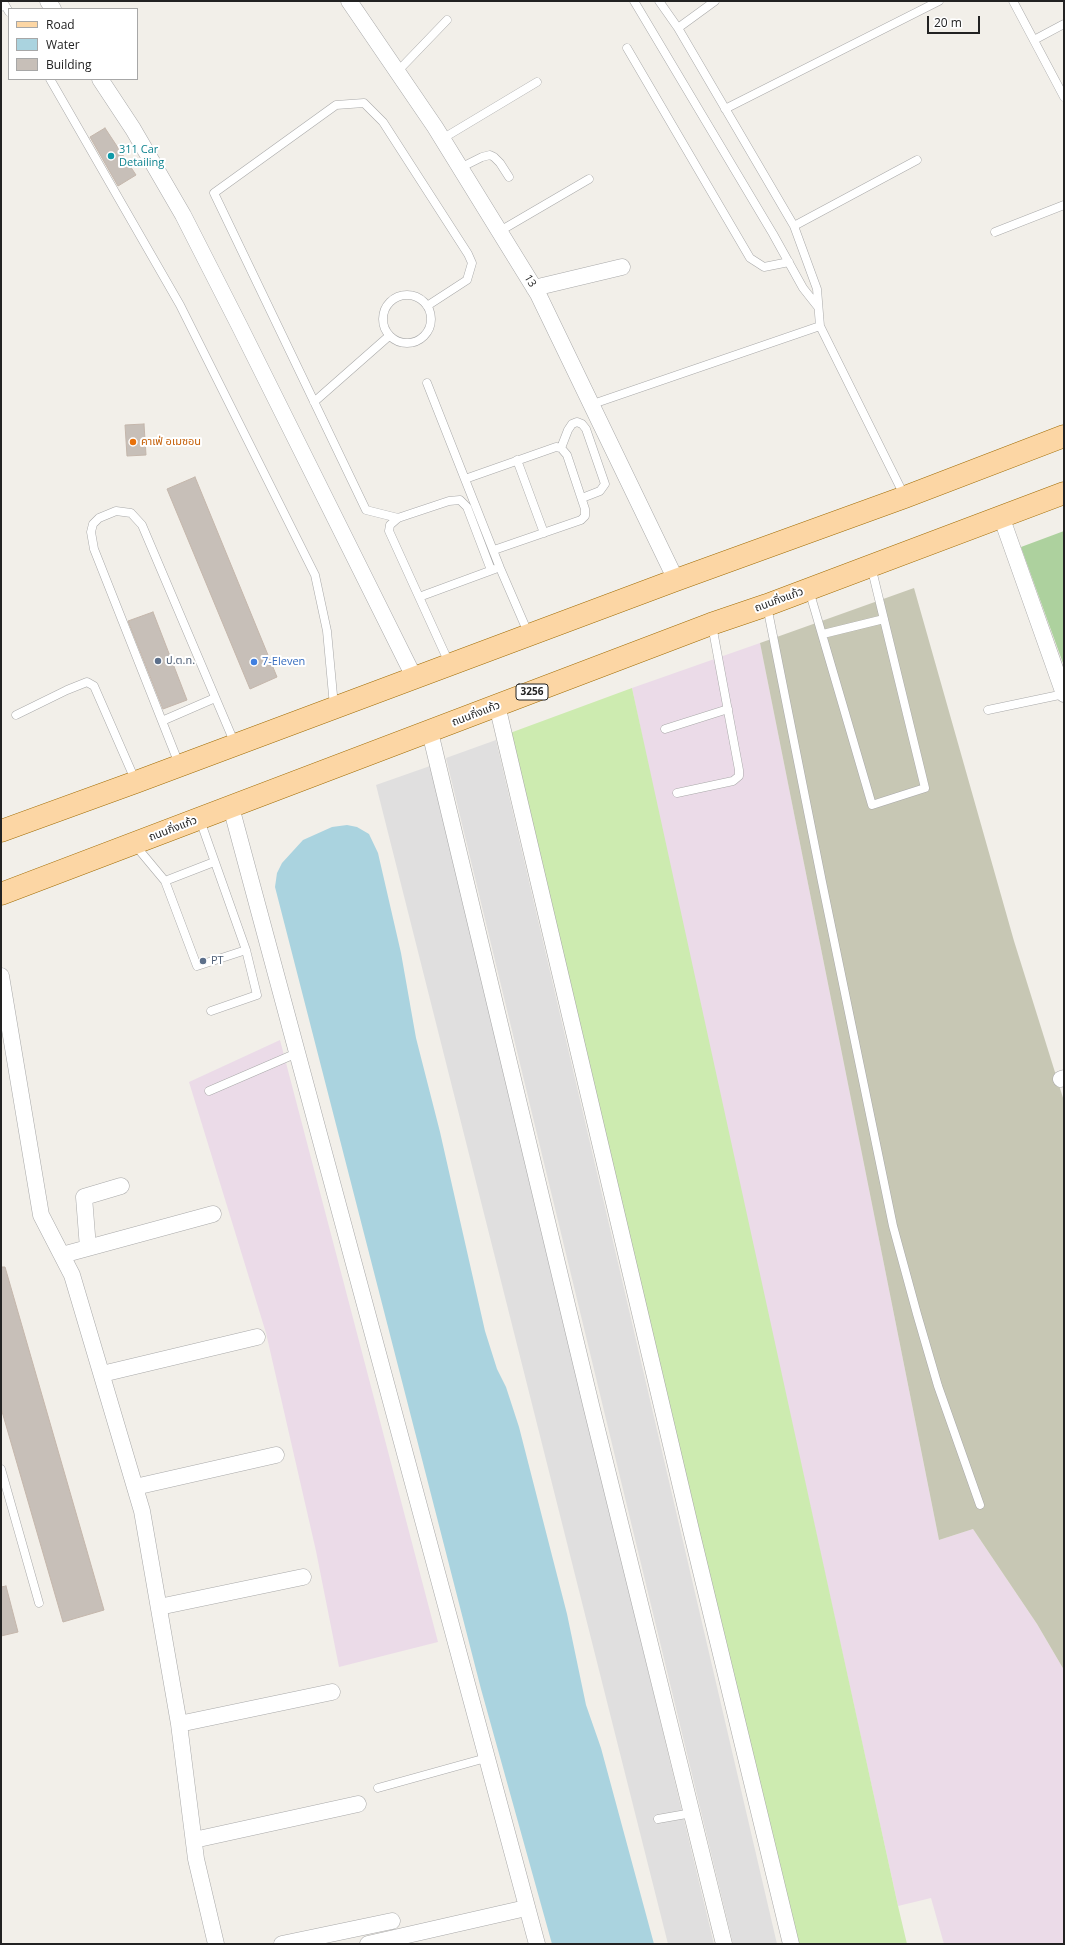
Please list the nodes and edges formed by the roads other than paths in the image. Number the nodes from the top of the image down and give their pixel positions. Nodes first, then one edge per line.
1 (349, 1) edge
2 (634, 1) edge
3 (659, 1) edge
4 (715, 1) edge
5 (939, 1) edge
6 (1013, 1) edge
7 (1, 7) edge
8 (8, 10) edge
9 (447, 20) dead end
10 (1064, 24) edge
11 (678, 28) junction
12 (1034, 40) junction
13 (627, 48) dead end
14 (397, 72) junction
15 (51, 80) edge
16 (101, 80) edge
17 (537, 82) dead end
18 (1064, 97) edge
19 (725, 109) junction
20 (442, 139) junction
21 (917, 160) dead end
22 (460, 168) junction
23 (509, 177) dead end
24 (588, 179) dead end
25 (1064, 205) edge
26 (794, 226) junction
27 (500, 231) junction
28 (995, 232) dead end
29 (789, 262) junction
30 (622, 267) dead end
31 (534, 288) junction
32 (427, 306) junction
33 (819, 308) junction
34 (820, 326) junction
35 (389, 336) junction
36 (427, 383) dead end
37 (314, 402) junction
38 (590, 405) junction
39 (1064, 436) edge
40 (561, 448) junction
41 (518, 460) junction
42 (465, 479) junction
43 (1064, 493) edge
44 (905, 497) junction
45 (582, 498) junction
46 (1001, 516) junction
47 (398, 518) junction
48 (544, 533) junction
49 (494, 550) junction
50 (871, 565) junction
51 (500, 568) junction
52 (491, 570) junction
53 (676, 580) junction
54 (809, 589) junction
55 (419, 597) junction
56 (767, 605) junction
57 (884, 619) junction
58 (711, 624) junction
59 (823, 634) junction
60 (529, 635) junction
61 (450, 665) junction
62 (414, 677) junction
63 (1064, 694) edge
64 (215, 698) junction
65 (497, 705) junction
66 (334, 708) junction
67 (728, 709) junction
68 (988, 710) dead end
69 (16, 715) dead end
70 (162, 721) junction
71 (665, 729) dead end
72 (430, 732) junction
73 (236, 745) junction
74 (179, 765) junction
75 (136, 782) junction
76 (677, 794) dead end
77 (231, 807) junction
78 (200, 819) junction
79 (1, 831) edge
80 (134, 844) junction
81 (214, 862) junction
82 (165, 881) junction
83 (1, 894) edge
84 (246, 950) junction
85 (1, 976) edge
86 (211, 1011) dead end
87 (297, 1053) junction
88 (210, 1091) dead end
89 (121, 1186) dead end
90 (213, 1214) dead end
91 (88, 1248) junction
92 (62, 1255) junction
93 (257, 1337) dead end
94 (102, 1374) junction
95 (276, 1455) dead end
96 (1, 1470) edge
97 (135, 1486) junction
98 (980, 1505) dead end
99 (303, 1577) dead end
100 (39, 1603) dead end
101 (159, 1607) junction
102 (332, 1692) dead end
103 (179, 1724) junction
104 (486, 1758) junction
105 (378, 1788) dead end
106 (358, 1804) dead end
107 (692, 1813) junction
108 (658, 1819) dead end
109 (194, 1840) junction
110 (526, 1908) junction
111 (392, 1922) dead end
112 (216, 1944) edge
113 (282, 1944) edge
114 (368, 1944) edge
115 (537, 1944) edge
116 (724, 1944) edge
117 (791, 1944) edge

1 - 14 street, 13
2 - 29 lane
3 - 11 lane
4 - 11 lane
5 - 19 lane
6 - 12 lane
7 - 8 lane
9 - 14 lane
10 - 12 lane
11 - 19 lane
12 - 18 lane
13 - 29 lane
14 - 20 street, 13
15 - 66 lane
16 - 62 street
17 - 20 lane
19 - 26 lane
20 - 22 street, 13
21 - 26 lane
22 - 23 lane
22 - 27 street, 13
24 - 27 lane
25 - 28 lane
26 - 33 lane
27 - 31 street, 13
29 - 33 lane
30 - 31 street
31 - 38 street, 13
32 - 35 lane
32 - 35 lane
32 - 37 lane
33 - 34 lane
34 - 38 lane
34 - 44 lane
35 - 37 lane
36 - 42 lane
37 - 47 lane
38 - 53 street, 13
39 - 44 main road
40 - 41 lane
40 - 45 lane
40 - 45 lane
41 - 42 lane
41 - 48 lane
42 - 49 lane
43 - 46 main road, ถนนกิ่งแก้ว / 3256
44 - 53 main road
45 - 48 lane
46 - 50 main road, ถนนกิ่งแก้ว / 3256
46 - 63 street
47 - 52 lane
47 - 55 lane
48 - 49 lane
49 - 51 lane
50 - 54 main road, ถนนกิ่งแก้ว / 3256
50 - 57 lane
51 - 52 lane
51 - 60 lane
52 - 55 lane
53 - 60 main road
54 - 56 main road, ถนนกิ่งแก้ว / 3256
54 - 59 lane
55 - 61 lane
56 - 58 main road, ถนนกิ่งแก้ว / 3256
56 - 98 lane
57 - 59 lane
57 - 59 lane
58 - 65 main road, ถนนกิ่งแก้ว / 3256
58 - 67 lane
60 - 61 main road
61 - 62 main road
62 - 66 main road
63 - 68 lane
64 - 70 lane
64 - 70 lane
64 - 73 lane
65 - 72 main road, ถนนกิ่งแก้ว / 3256
65 - 117 street
66 - 73 main road
67 - 71 lane
67 - 76 lane
69 - 75 lane
70 - 74 lane
72 - 77 main road, ถนนกิ่งแก้ว / 3256
72 - 107 street
73 - 74 main road
74 - 75 main road
75 - 79 main road
77 - 78 main road, ถนนกิ่งแก้ว / 3256
77 - 87 street
78 - 80 main road, ถนนกิ่งแก้ว / 3256
78 - 81 lane
80 - 82 lane
80 - 83 main road, ถนนกิ่งแก้ว / 3256
81 - 82 lane
81 - 84 lane
82 - 84 lane
84 - 86 lane
85 - 92 street
87 - 88 lane
87 - 104 street
89 - 91 street
90 - 91 street
91 - 92 street
92 - 94 street
93 - 94 street
94 - 97 street
95 - 97 street
96 - 100 lane
97 - 101 street
99 - 101 street
101 - 103 street
102 - 103 street
103 - 109 street
104 - 105 lane
104 - 110 street
106 - 109 street
107 - 108 lane
107 - 116 street
109 - 112 street
110 - 114 street
110 - 115 street
111 - 113 street

